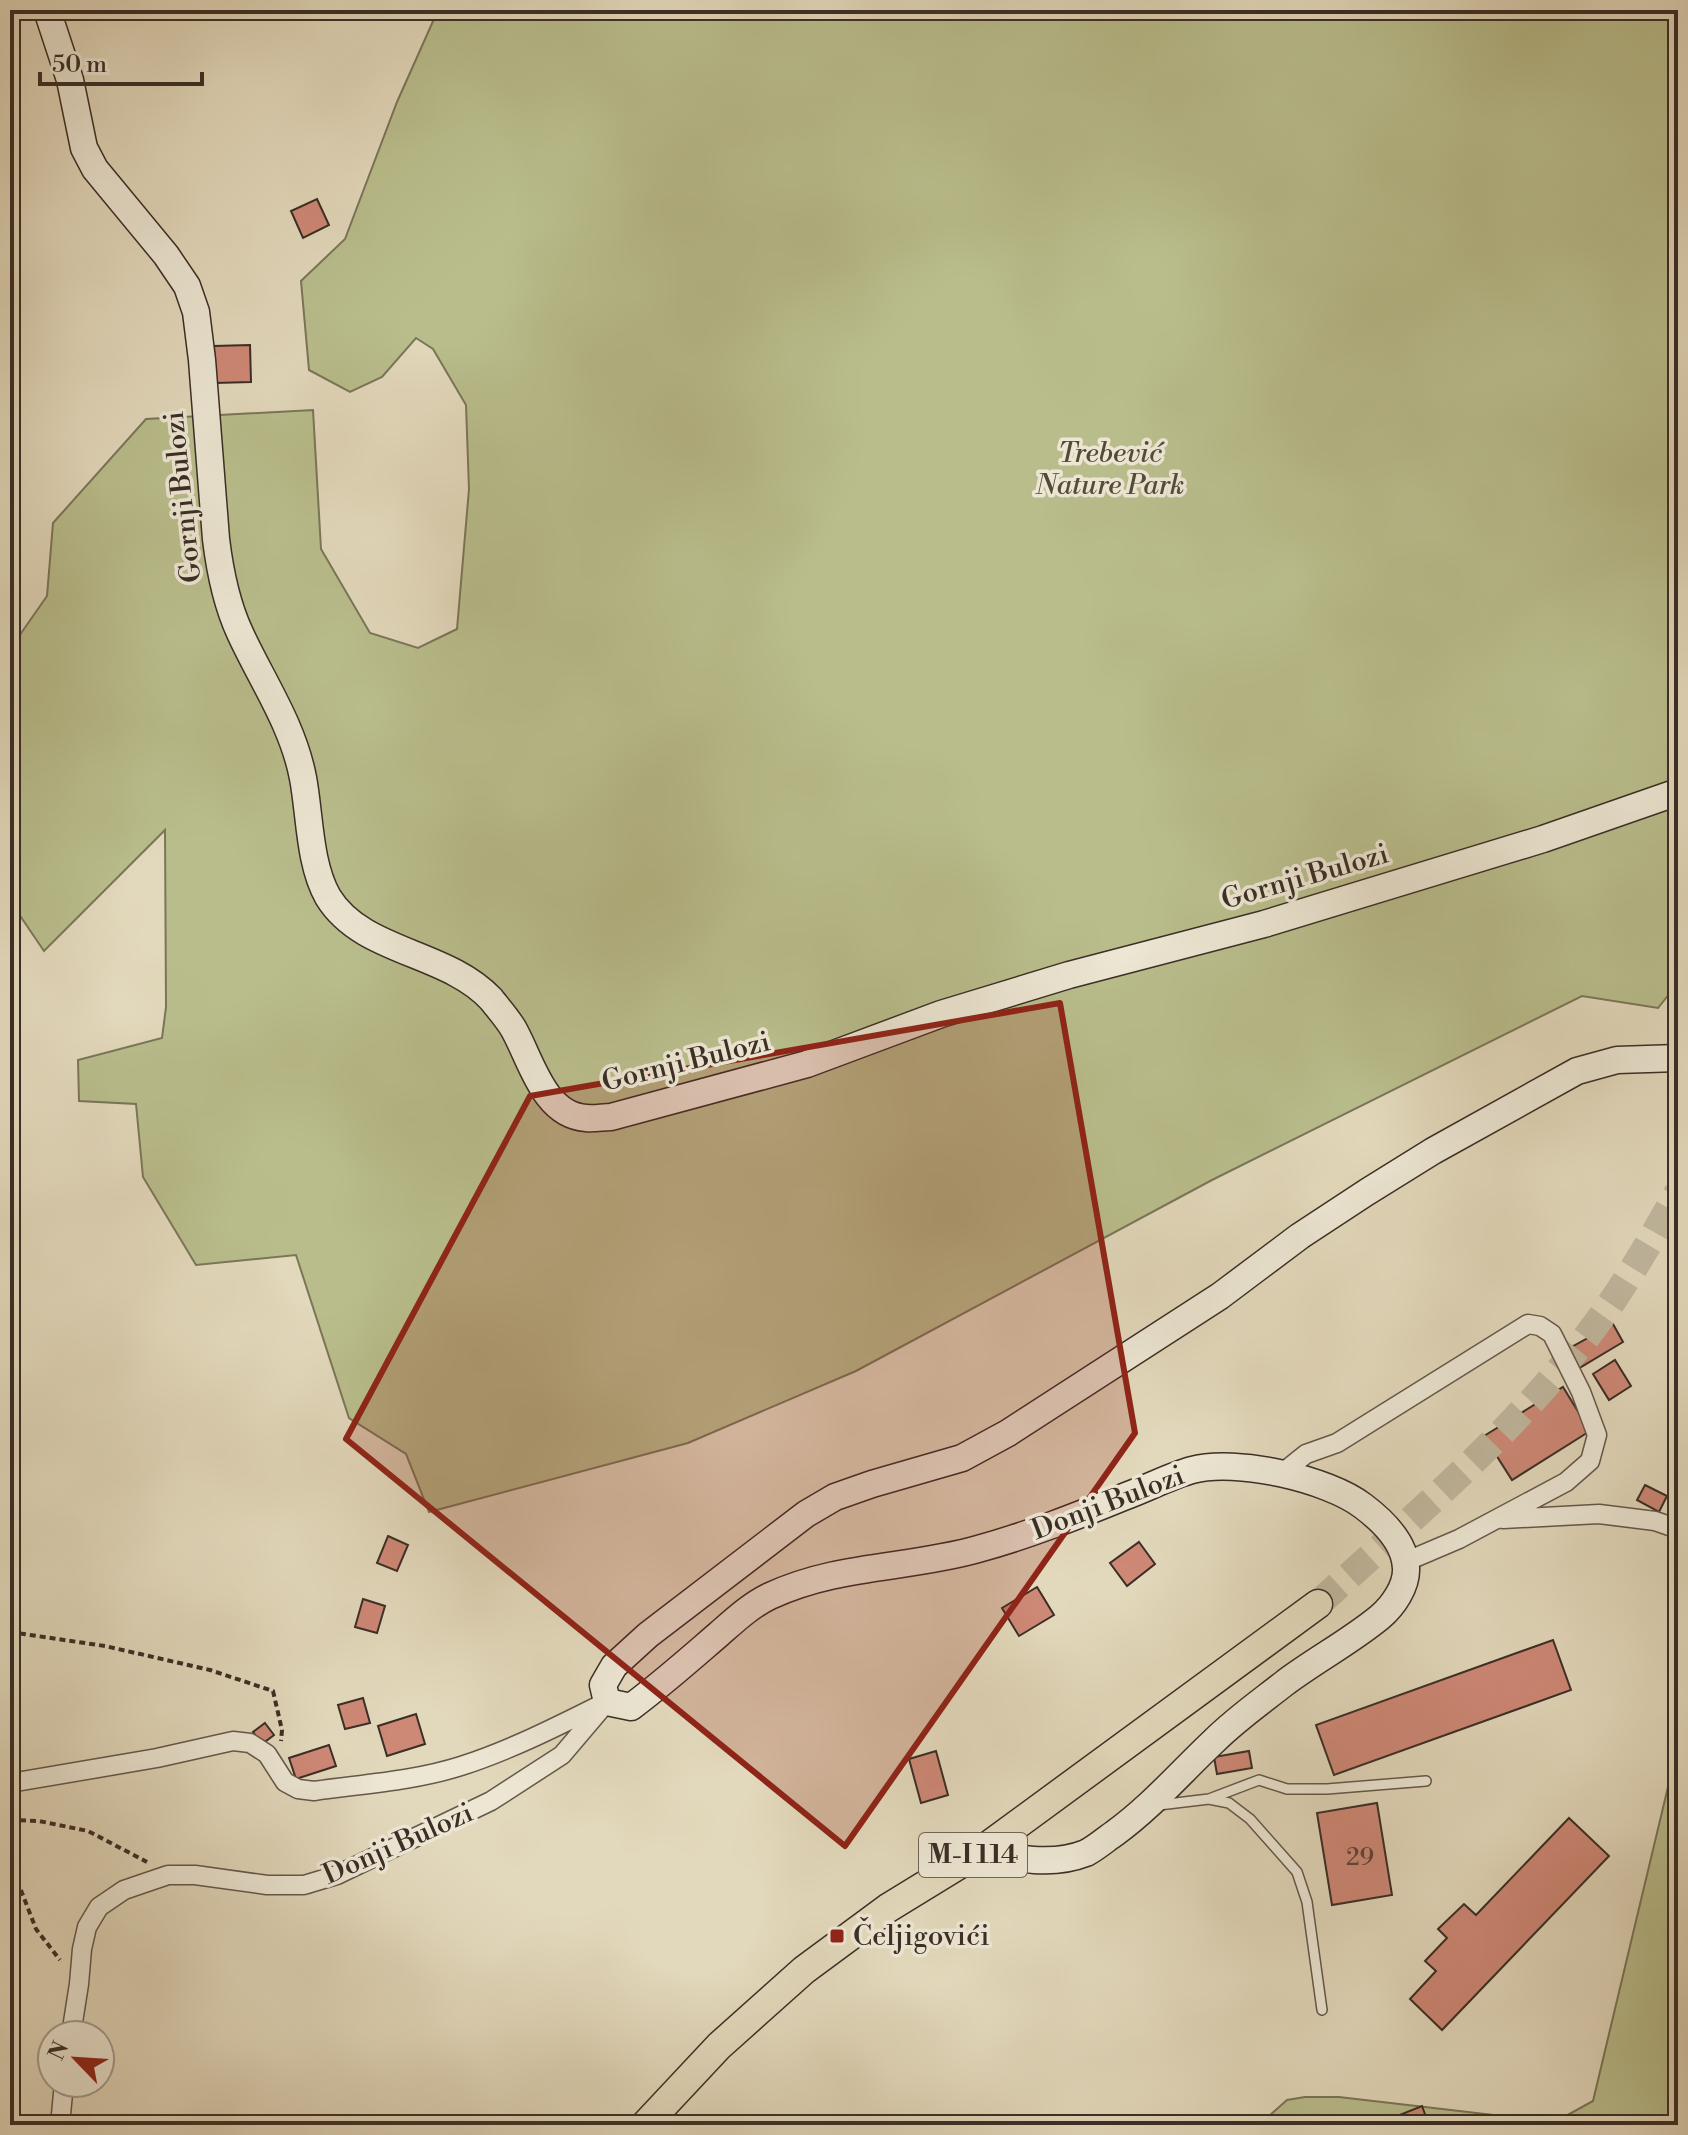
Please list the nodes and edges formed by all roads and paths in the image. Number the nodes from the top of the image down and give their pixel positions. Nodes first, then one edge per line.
1 (47, 10) edge
2 (1678, 792) edge
3 (1678, 1058) edge
4 (1281, 1474) junction
5 (1496, 1519) junction
6 (1678, 1529) edge
7 (1405, 1562) junction
8 (1318, 1604) tunnel mouth
9 (10, 1632) edge
10 (607, 1702) junction
11 (277, 1769) junction
12 (1426, 1781) dead end
13 (10, 1787) edge
14 (1209, 1799) junction
15 (1148, 1807) junction
16 (10, 1820) edge
17 (981, 1851) junction
18 (10, 1862) edge
19 (168, 1875) junction
20 (79, 1984) junction
21 (1322, 2010) dead end
22 (74, 2019) edge
23 (62, 2099) edge
24 (60, 2125) edge
25 (645, 2125) edge

1 - 2 street, Gornji Bulozi
3 - 10 street, Donji Bulozi
4 - 5 street
4 - 7 street, Donji Bulozi
4 - 10 street, Donji Bulozi
5 - 6 street
5 - 7 street
7 - 15 street
8 - 17 main road, M-I 114
9 - 11 path
10 - 11 street
10 - 19 street, Donji Bulozi
11 - 13 street
12 - 14 lane
14 - 15 lane
14 - 21 lane
15 - 17 street
16 - 19 path
17 - 25 main road, M-I 114
18 - 20 path
19 - 20 street, Donji Bulozi
20 - 22 street, Donji Bulozi
23 - 24 street

